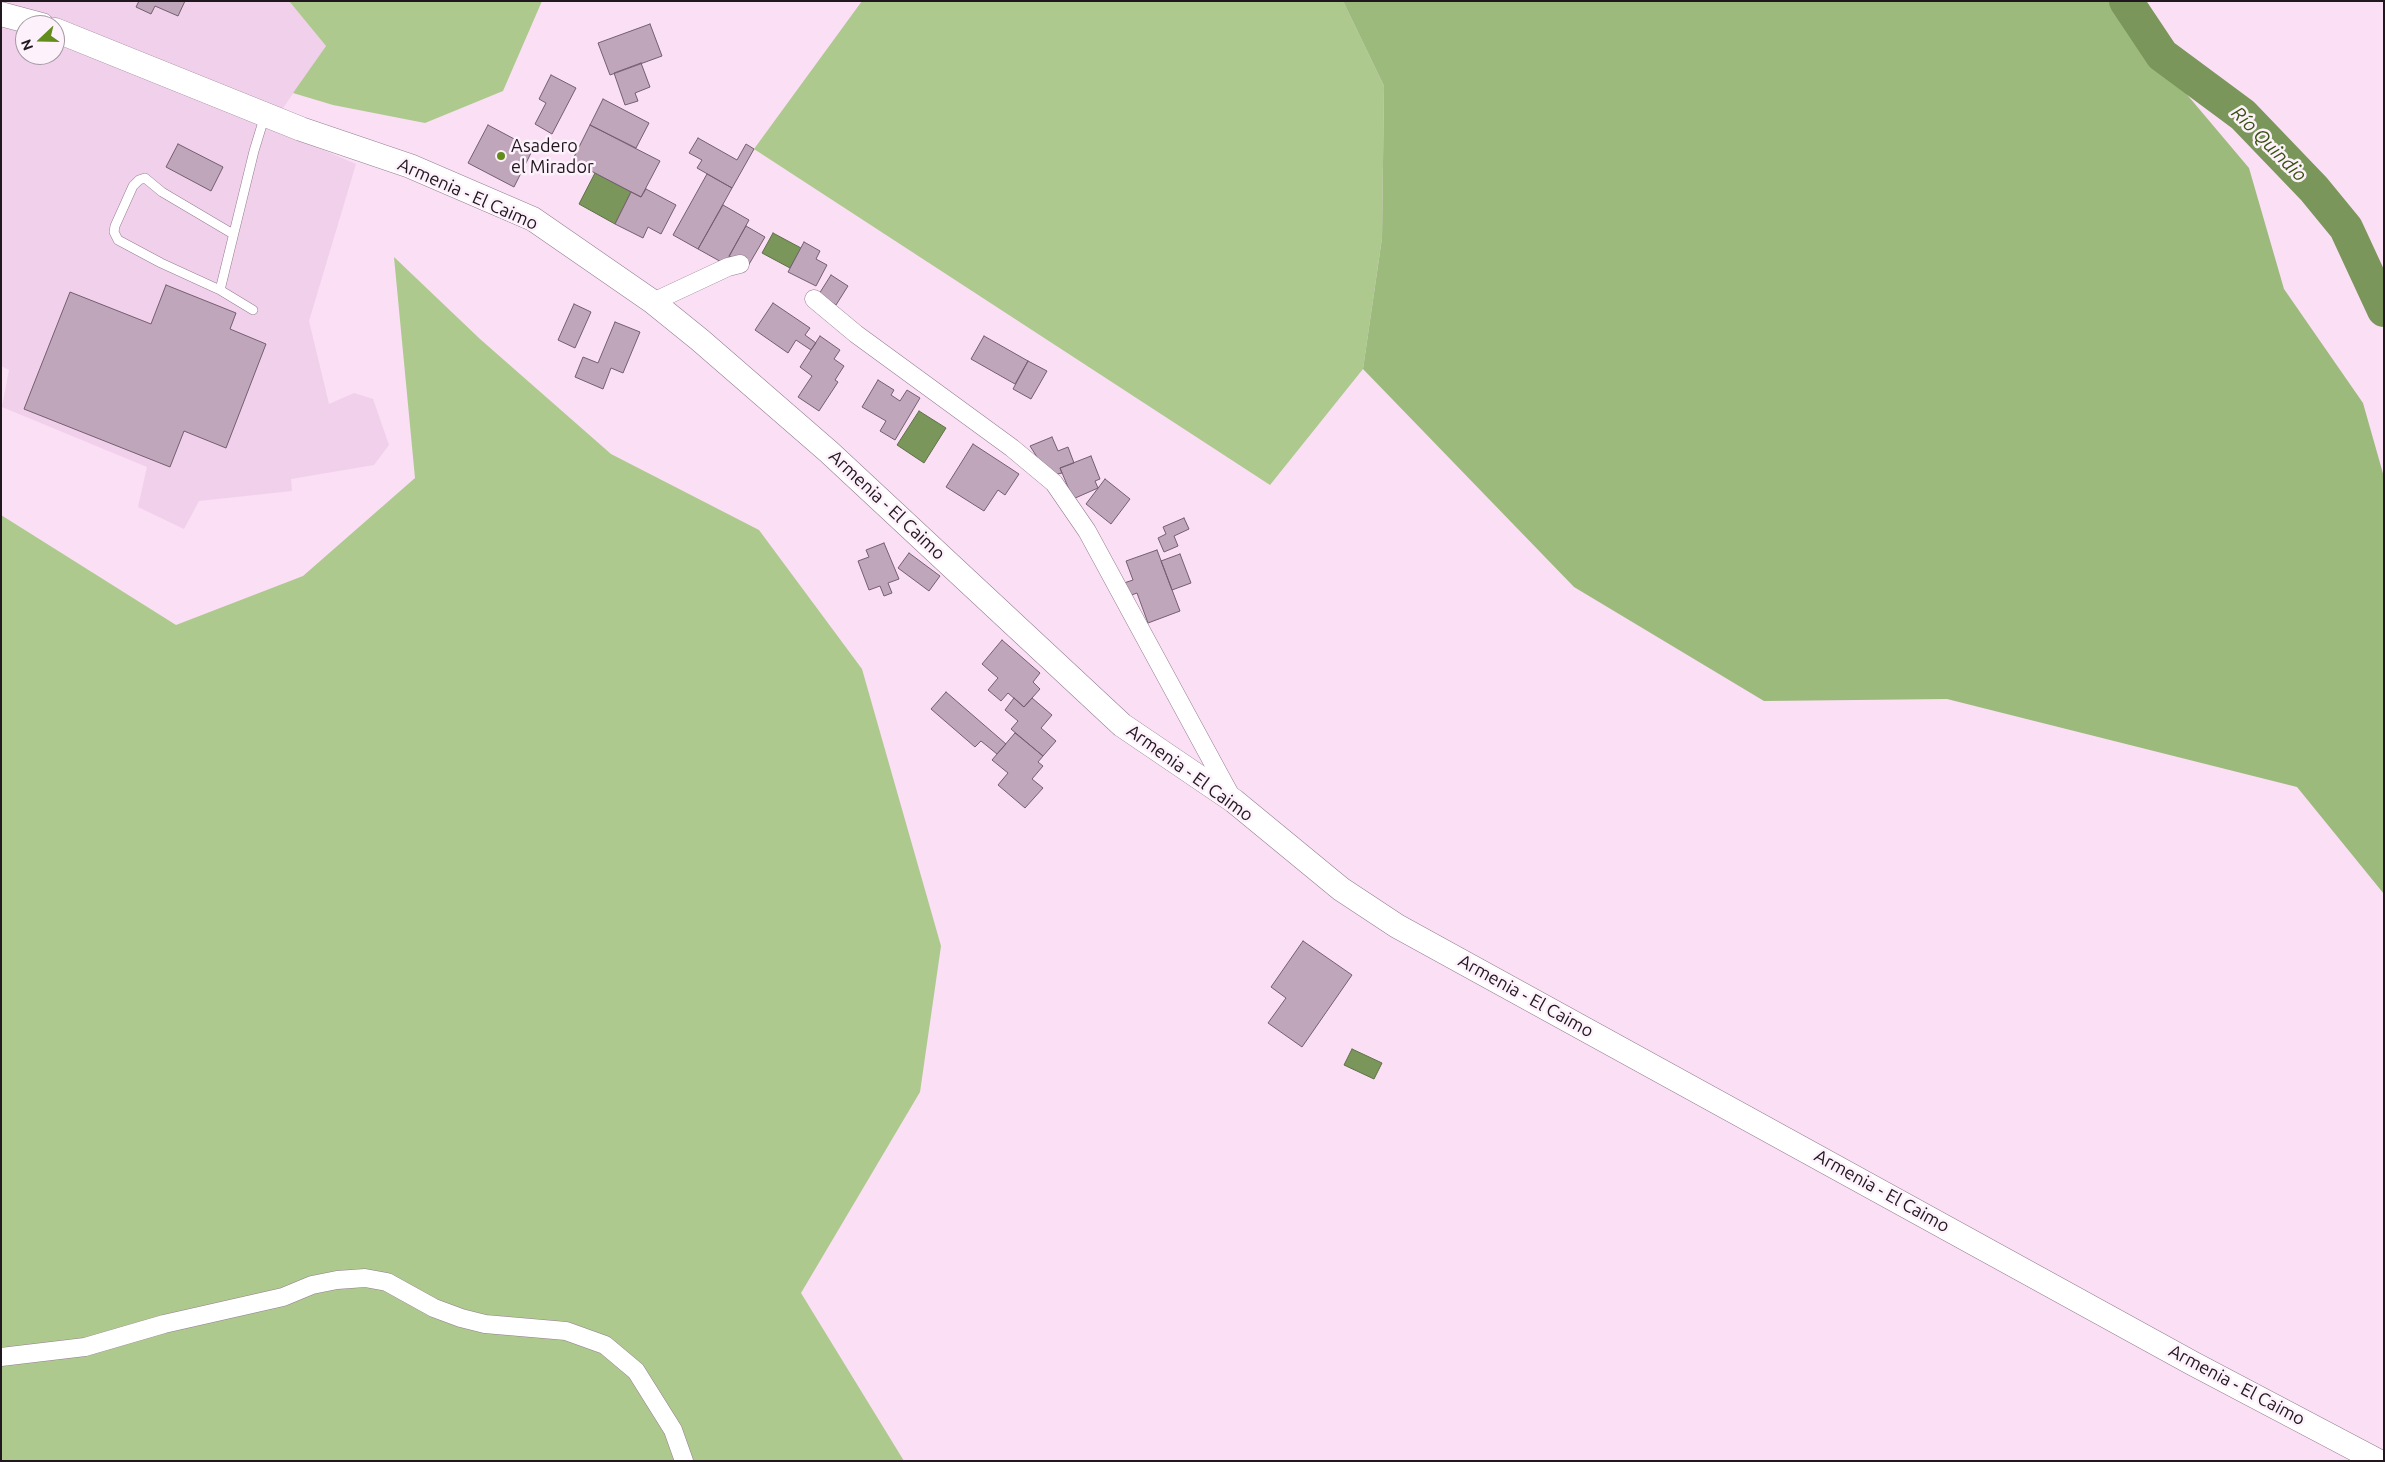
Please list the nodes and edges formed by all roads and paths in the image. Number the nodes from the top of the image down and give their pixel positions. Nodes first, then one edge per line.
1 (1, 14) edge
2 (15, 18) edge
3 (65, 34) edge
4 (265, 114) junction
5 (232, 234) junction
6 (740, 264) dead end
7 (220, 290) junction
8 (814, 299) dead end
9 (653, 302) junction
10 (253, 310) dead end
11 (1234, 801) junction
12 (1, 1357) edge
13 (684, 1461) edge
14 (2378, 1461) edge

1 - 2 main road
3 - 4 main road, Armenia - El Caimo
4 - 5 lane
4 - 9 main road, Armenia - El Caimo
5 - 7 lane
5 - 7 lane
6 - 9 street
7 - 10 lane
8 - 11 street
9 - 11 main road, Armenia - El Caimo
11 - 14 main road, Armenia - El Caimo
12 - 13 street

